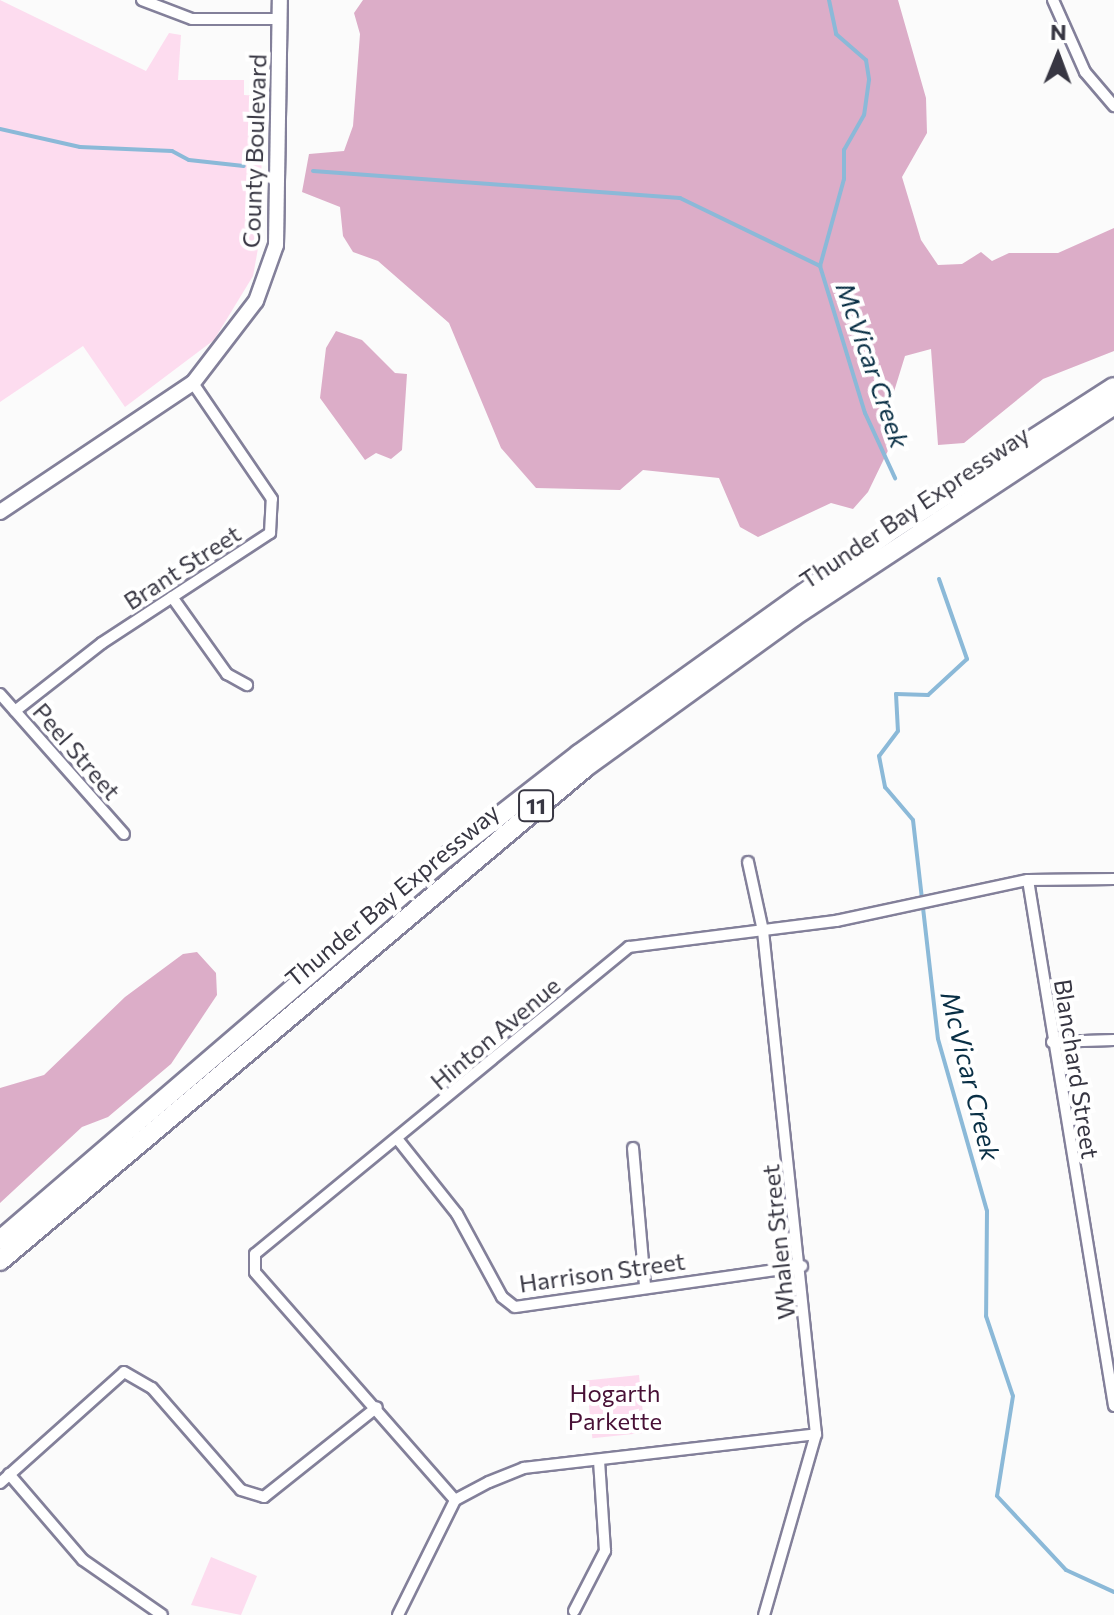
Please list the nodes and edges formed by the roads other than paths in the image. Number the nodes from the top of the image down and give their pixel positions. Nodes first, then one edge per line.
1 (142, 0) edge
2 (280, 0) edge
3 (1053, 0) edge
4 (280, 19) junction
5 (1114, 106) edge
6 (193, 383) junction
7 (1114, 387) edge
8 (1114, 405) edge
9 (0, 512) edge
10 (172, 597) junction
11 (247, 685) dead end
12 (0, 694) edge
13 (15, 711) junction
14 (124, 834) dead end
15 (748, 862) dead end
16 (1114, 879) edge
17 (1028, 880) junction
18 (763, 931) junction
19 (1114, 1040) edge
20 (1052, 1042) junction
21 (399, 1141) junction
22 (633, 1148) dead end
23 (0, 1240) edge
24 (0, 1261) edge
25 (802, 1266) junction
26 (645, 1285) junction
27 (1114, 1406) edge
28 (377, 1407) junction
29 (816, 1434) junction
30 (599, 1460) junction
31 (9, 1474) junction
32 (0, 1483) edge
33 (455, 1500) junction
34 (574, 1611) dead end
35 (145, 1612) edge
36 (162, 1615) edge
37 (398, 1615) edge
38 (764, 1615) edge

1 - 4 street
2 - 4 street, County Boulevard
3 - 5 street
4 - 6 street, County Boulevard
6 - 9 street, County Boulevard
6 - 10 street, Brant Street
7 - 23 highway, Thunder Bay Expressway / 11
8 - 24 highway, Thunder Bay Expressway / 11
10 - 11 street
10 - 13 street, Brant Street
12 - 13 street, Peel Street
13 - 14 street, Peel Street
15 - 18 street, Whalen Street
16 - 17 street, Hinton Avenue
17 - 18 street, Hinton Avenue
17 - 20 street, Blanchard Street
18 - 21 street, Hinton Avenue
18 - 25 street, Whalen Street
19 - 20 street
20 - 27 street, Blanchard Street
21 - 26 street, Harrison Street
21 - 28 street, Hinton Avenue
22 - 26 street
25 - 26 street, Harrison Street
25 - 29 street, Whalen Street
28 - 31 street
28 - 33 street, Hinton Avenue
29 - 30 street
29 - 38 street, Whalen Street
30 - 33 street
30 - 34 street
31 - 32 street
31 - 35 street
33 - 37 street
35 - 36 street

